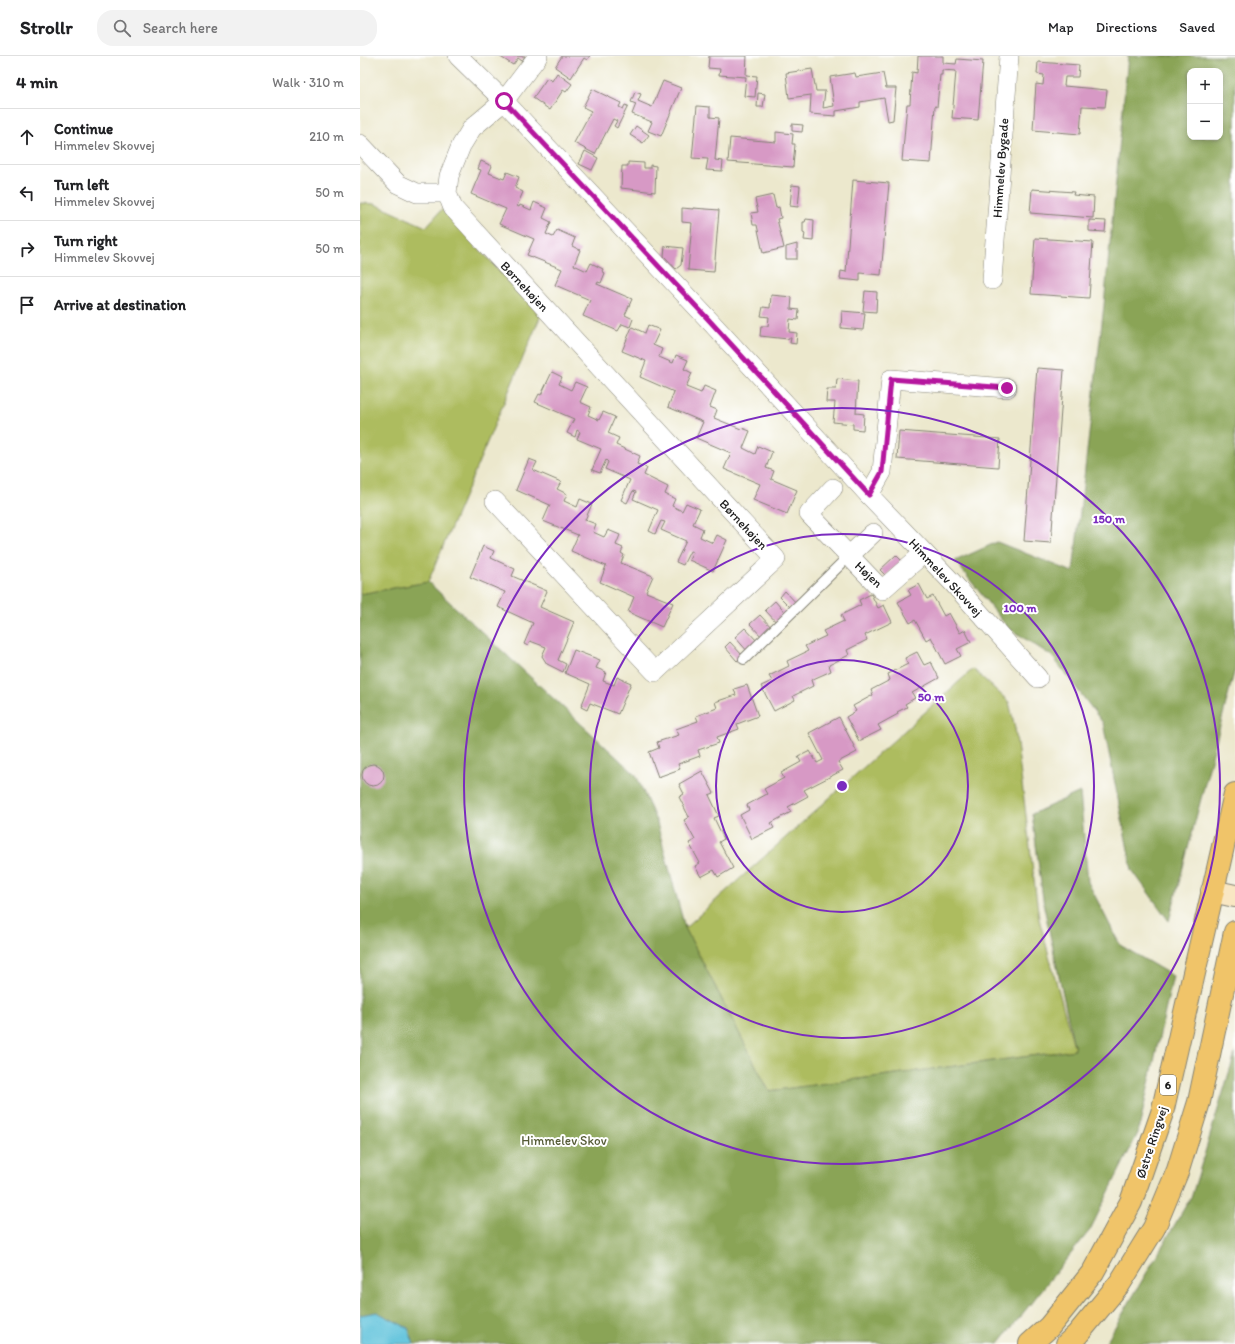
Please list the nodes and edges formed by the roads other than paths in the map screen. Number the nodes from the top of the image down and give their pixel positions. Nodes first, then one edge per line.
1 (458, 56) edge
2 (538, 56) edge
3 (1009, 56) edge
4 (504, 101) junction
5 (360, 144) edge
6 (447, 193) junction
7 (992, 280) dead end
8 (1007, 388) dead end
9 (833, 488) dead end
10 (869, 495) junction
11 (495, 501) dead end
12 (873, 533) dead end
13 (924, 554) junction
14 (849, 556) junction
15 (744, 659) dead end
16 (1038, 678) dead end
17 (1235, 794) edge
18 (1212, 891) junction
19 (1235, 896) edge
20 (1235, 932) edge
21 (1030, 1344) edge
22 (1067, 1344) edge

1 - 4 street, Himmelev Skovvej
2 - 4 street
3 - 7 street, Himmelev Bygade
4 - 6 street
4 - 10 street, Himmelev Skovvej
5 - 6 street
6 - 11 street, Børnehøjen
8 - 10 street
9 - 14 street, Højen
10 - 13 street, Himmelev Skovvej
12 - 14 street, Højen
13 - 14 street, Højen
13 - 16 street, Himmelev Skovvej
14 - 15 lane
17 - 18 main road, Østre Ringvej / 6
18 - 19 street
18 - 21 main road, Østre Ringvej / 6
20 - 22 main road

